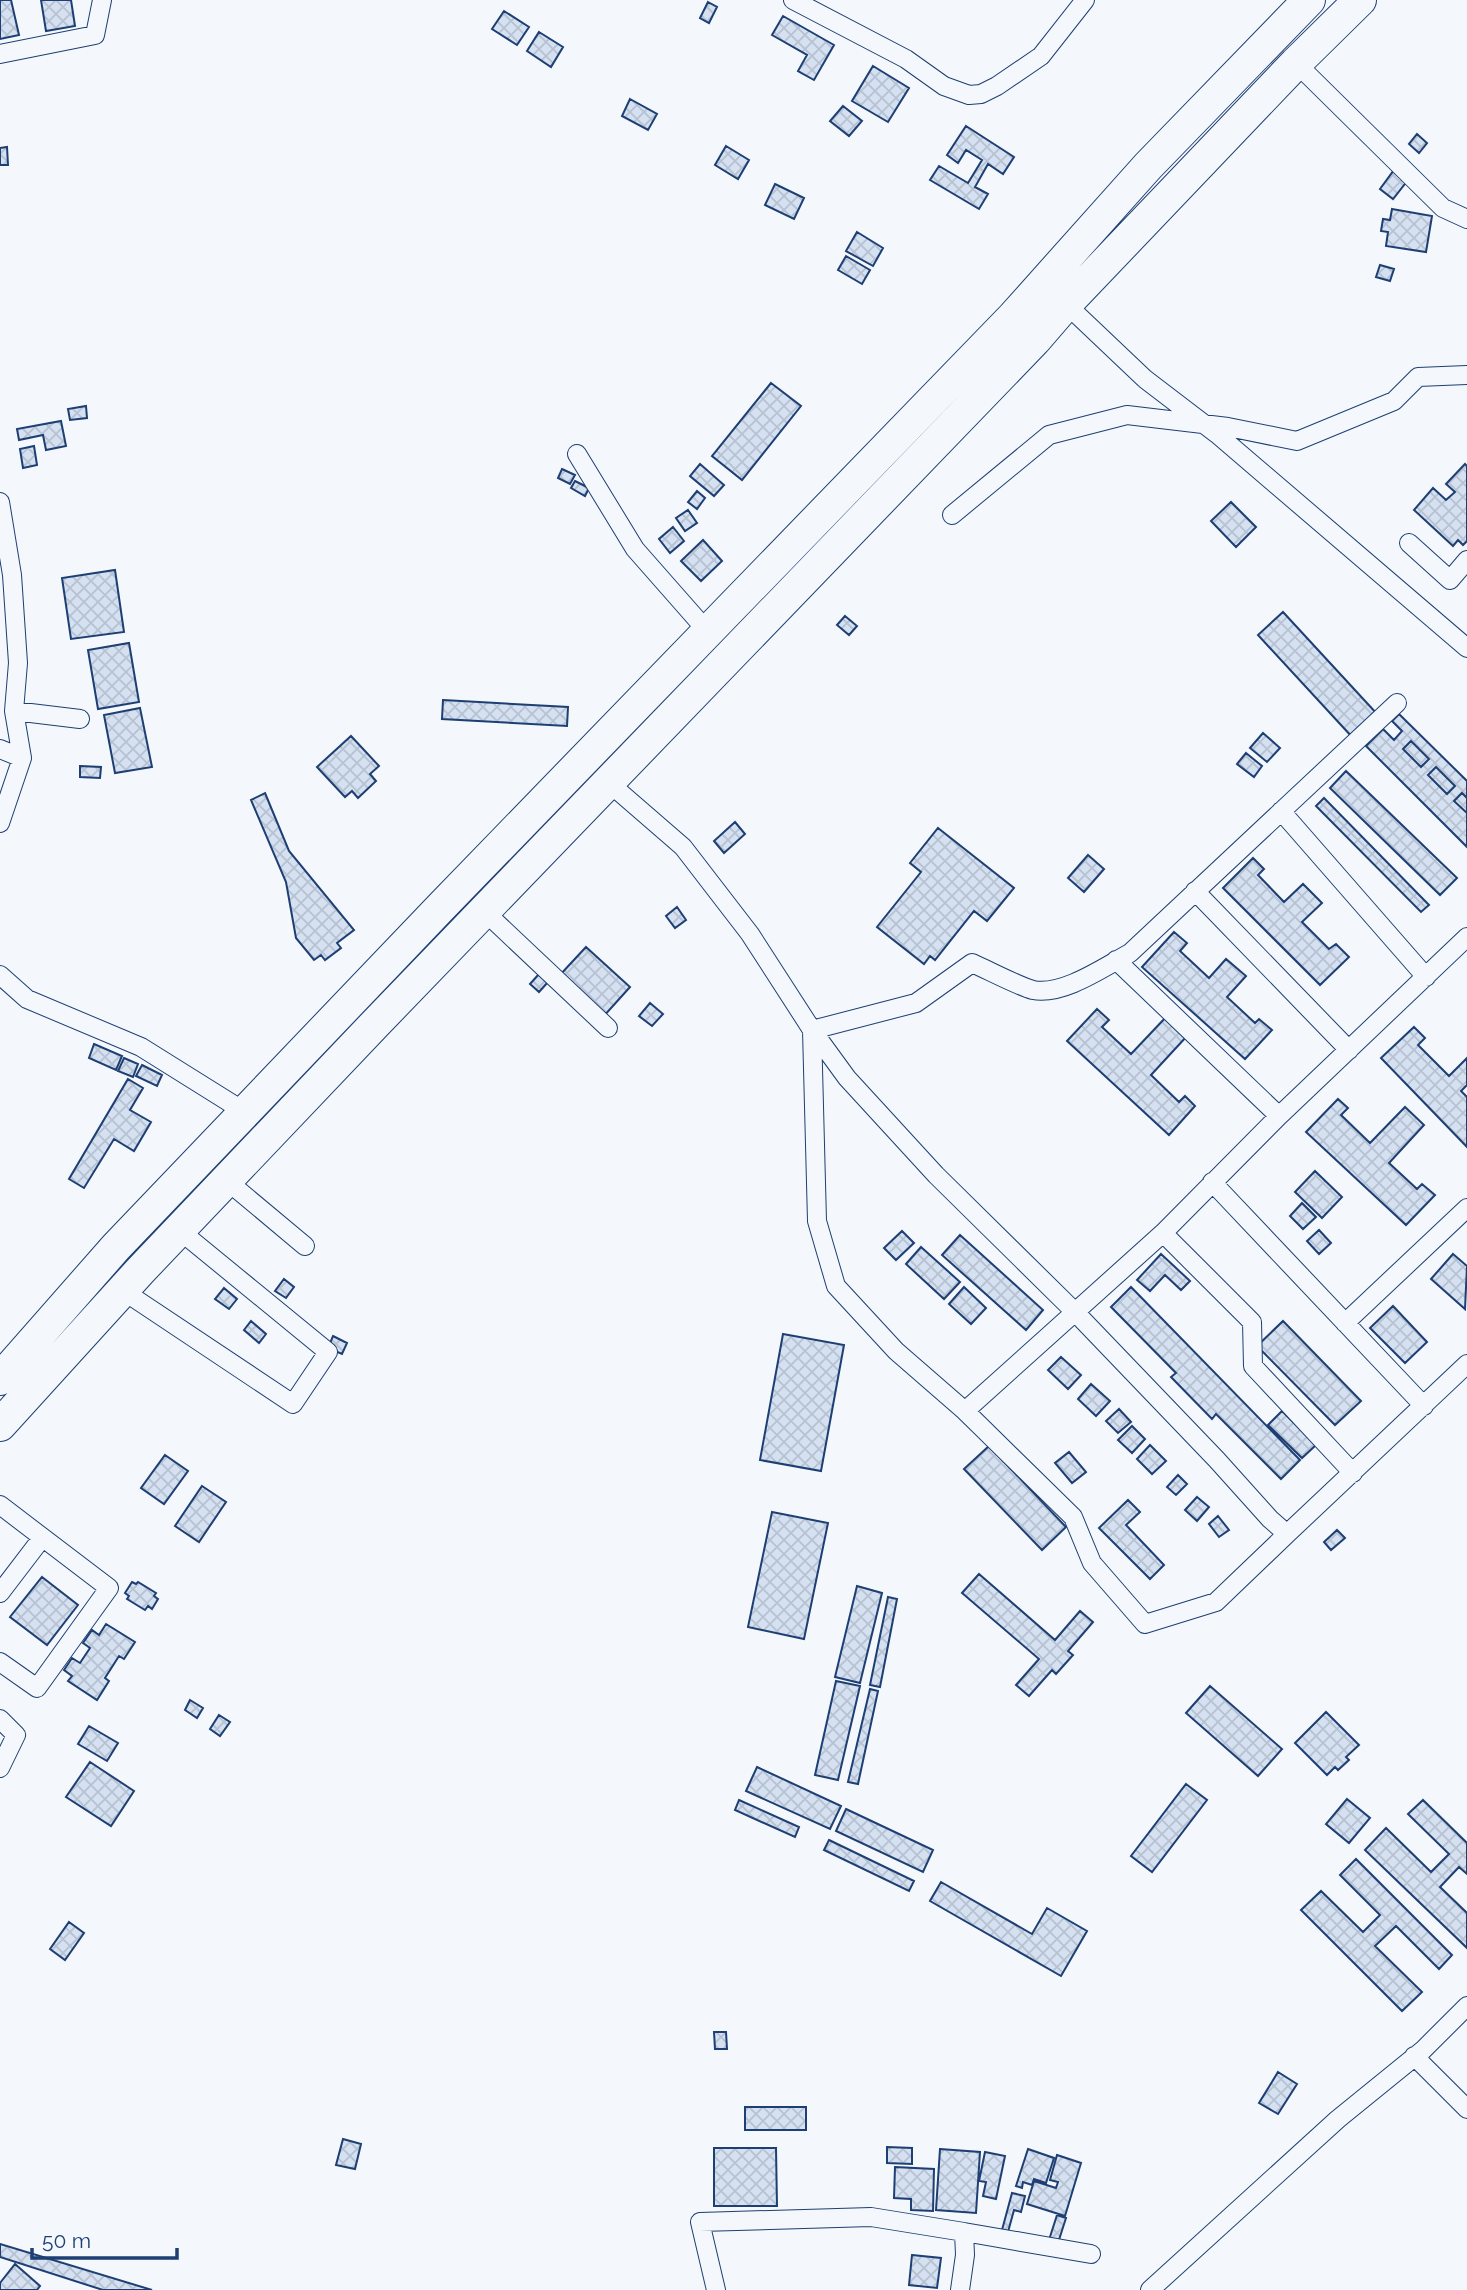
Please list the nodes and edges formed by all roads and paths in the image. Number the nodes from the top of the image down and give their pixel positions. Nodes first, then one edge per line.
1 (102, 0) edge
2 (1085, 0) edge
3 (1309, 0) edge
4 (1360, 0) edge
5 (799, 1) edge
6 (0, 54) edge
7 (1296, 63) junction
8 (1467, 219) edge
9 (1066, 304) junction
10 (1467, 375) edge
11 (1203, 424) junction
12 (577, 453) dead end
13 (0, 502) edge
14 (952, 515) dead end
15 (1409, 543) dead end
16 (1467, 560) edge
17 (708, 632) junction
18 (1467, 648) edge
19 (1397, 703) dead end
20 (14, 711) junction
21 (80, 719) dead end
22 (0, 749) edge
23 (22, 758) junction
24 (608, 782) junction
25 (1281, 811) junction
26 (0, 823) edge
27 (1195, 891) junction
28 (484, 911) junction
29 (1467, 937) edge
30 (1116, 960) junction
31 (0, 975) edge
32 (1426, 976) junction
33 (608, 1028) dead end
34 (812, 1030) junction
35 (1349, 1050) junction
36 (245, 1112) junction
37 (1279, 1116) junction
38 (226, 1180) junction
39 (1212, 1182) junction
40 (1467, 1208) edge
41 (179, 1230) junction
42 (1163, 1233) junction
43 (305, 1247) dead end
44 (122, 1290) junction
45 (1076, 1313) junction
46 (1345, 1323) junction
47 (1467, 1364) edge
48 (0, 1379) edge
49 (1424, 1406) junction
50 (965, 1411) junction
51 (0, 1425) edge
52 (1353, 1473) junction
53 (0, 1506) edge
54 (1287, 1534) junction
55 (42, 1538) junction
56 (0, 1593) edge
57 (0, 1662) edge
58 (0, 1719) edge
59 (0, 1768) edge
60 (1467, 2006) edge
61 (1414, 2056) junction
62 (1467, 2109) edge
63 (964, 2232) junction
64 (1091, 2254) dead end
65 (716, 2290) edge
66 (960, 2290) edge
67 (1150, 2290) edge

1 - 6 street
2 - 5 street
3 - 17 highway
4 - 7 highway
7 - 8 street
7 - 9 highway
9 - 11 street
9 - 24 highway
10 - 11 street
11 - 14 street
11 - 18 street
12 - 17 street
13 - 20 street
15 - 16 street
17 - 36 highway
19 - 25 street
20 - 21 street
20 - 23 street
22 - 23 street
23 - 26 street
24 - 28 highway
24 - 34 street
25 - 27 street
25 - 32 street
27 - 30 street
27 - 35 street
28 - 33 street
28 - 38 highway
29 - 32 street
30 - 34 street
30 - 37 street
31 - 36 street
32 - 35 street
34 - 45 street
34 - 50 street
35 - 37 street
36 - 48 highway
37 - 39 street
38 - 41 highway
38 - 43 street
39 - 42 street
39 - 46 street
40 - 46 street
41 - 44 highway
41 - 44 street
42 - 45 street
42 - 52 street
44 - 51 highway
45 - 50 street
45 - 54 street
46 - 49 street
47 - 49 street
49 - 52 street
50 - 54 street
52 - 54 street
53 - 55 street
55 - 56 street
55 - 57 street
58 - 59 street
60 - 61 street
61 - 62 street
61 - 67 street
63 - 64 street
63 - 65 street
63 - 66 street

